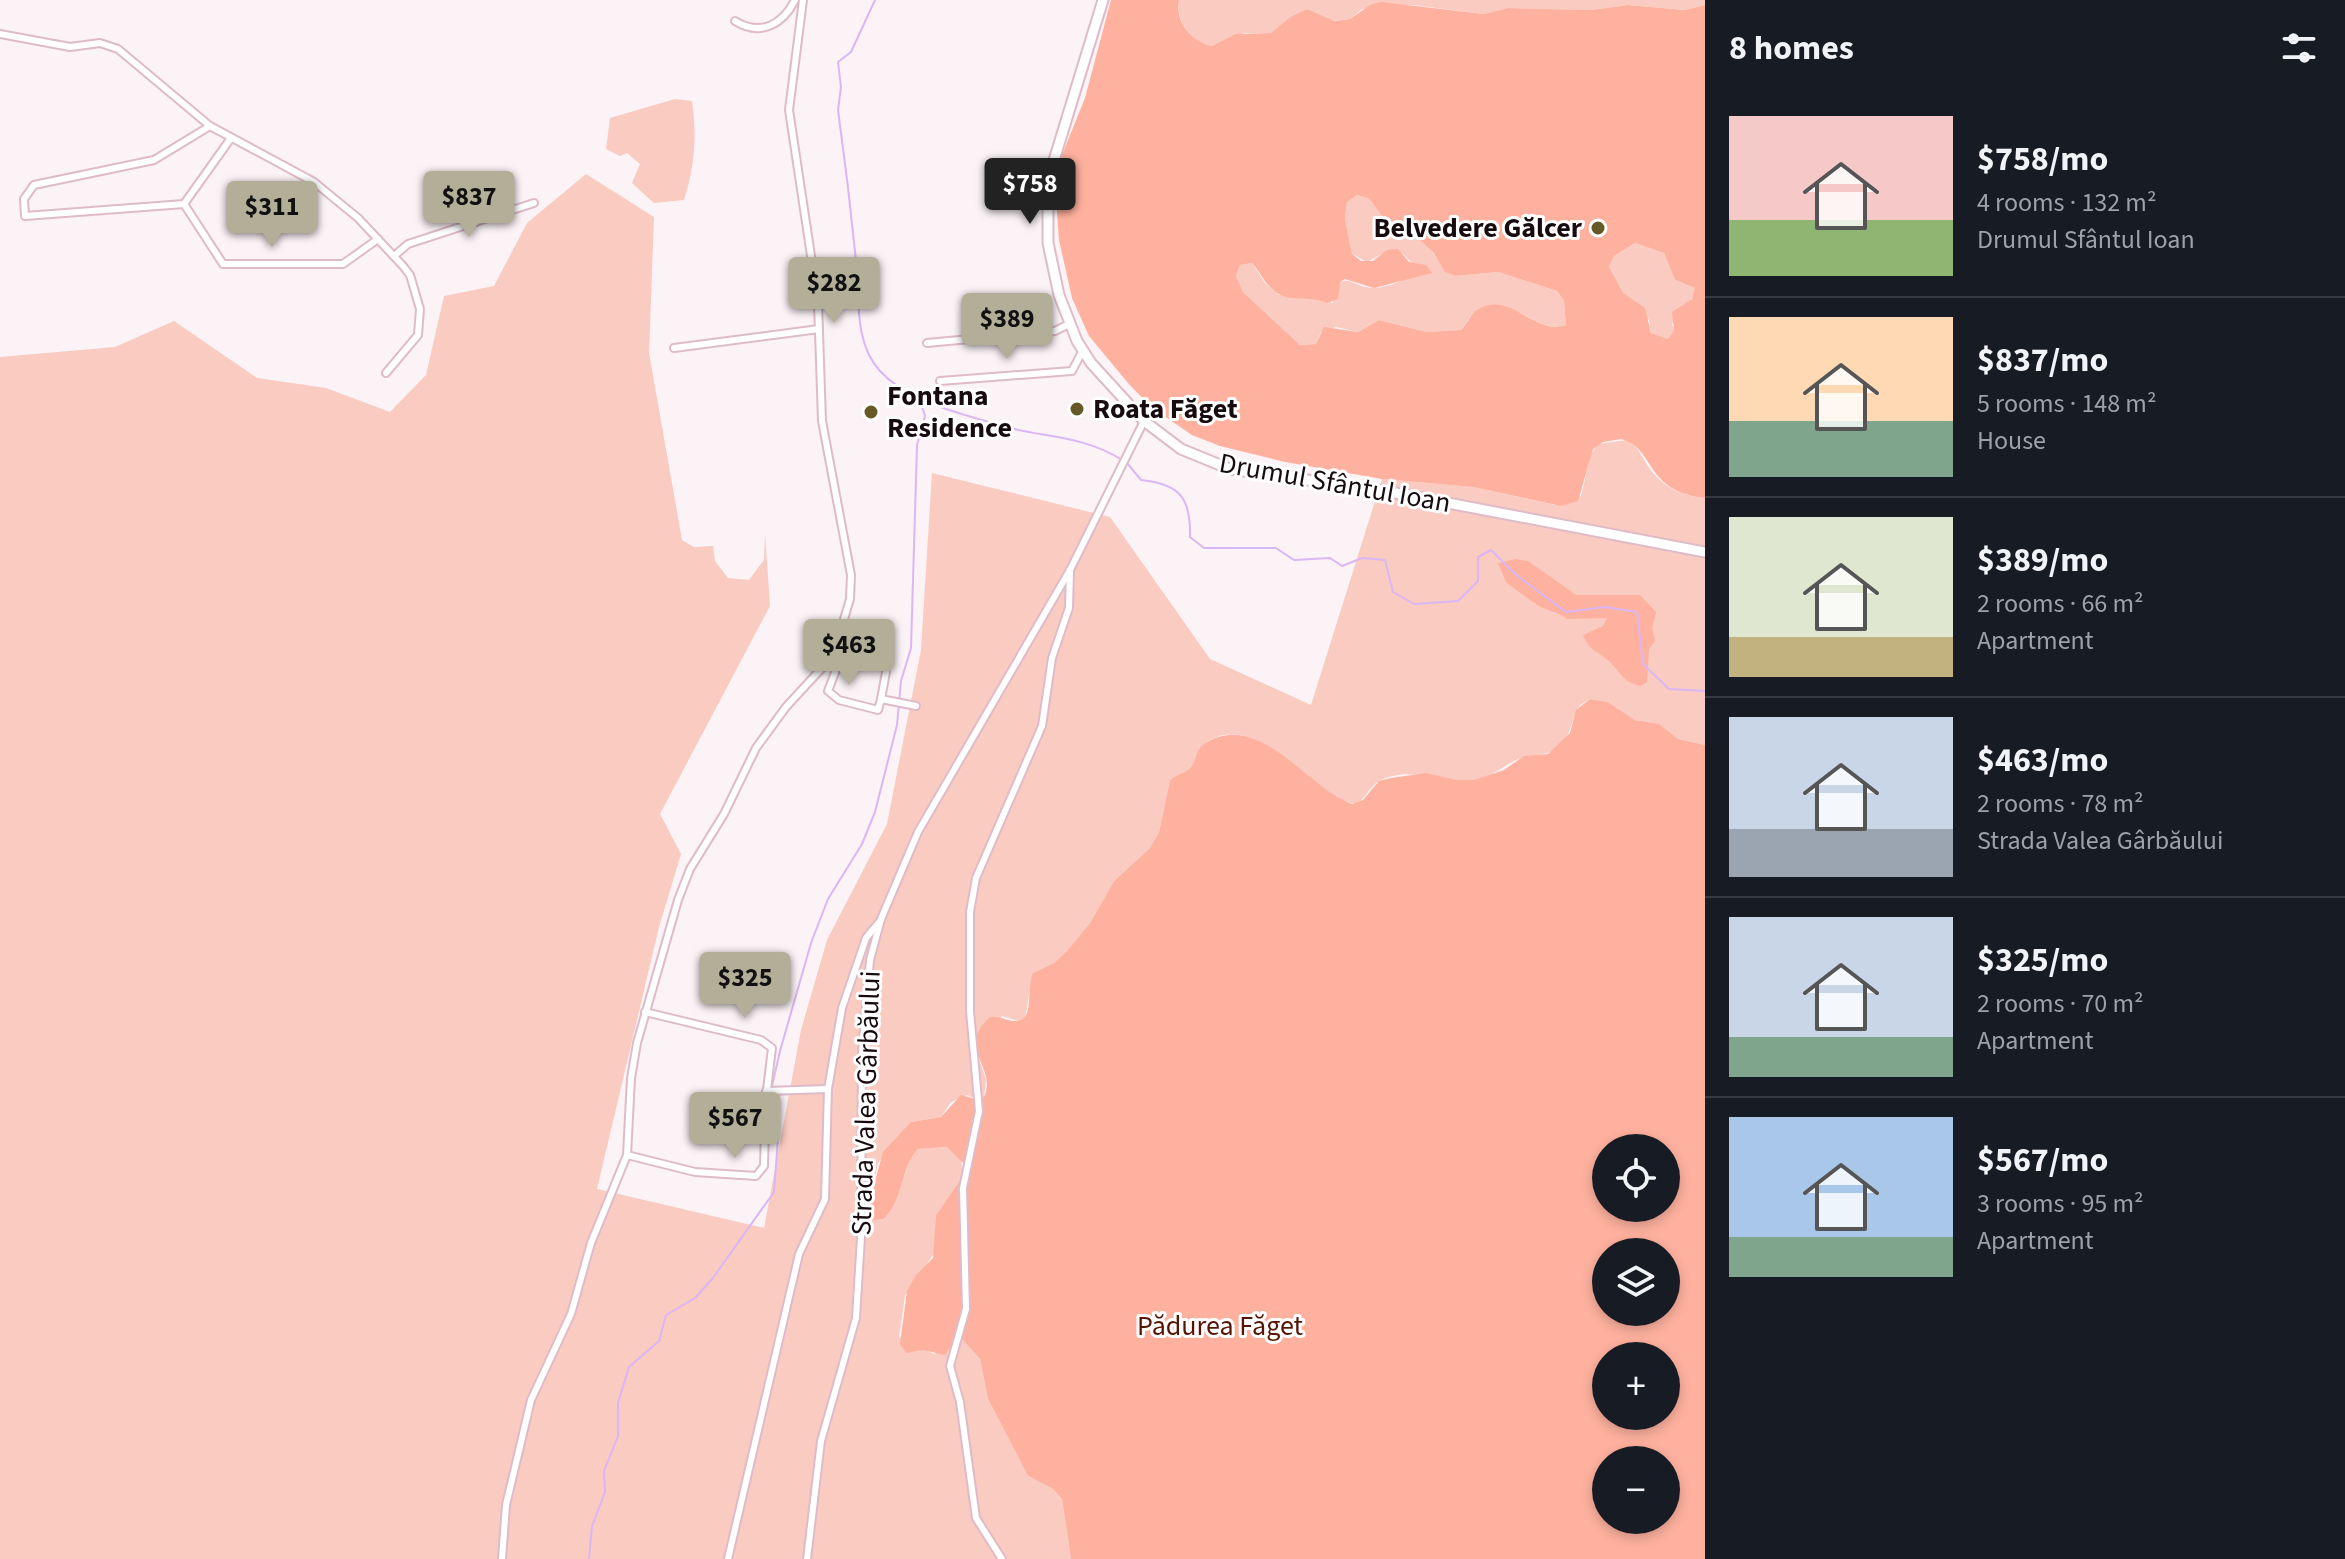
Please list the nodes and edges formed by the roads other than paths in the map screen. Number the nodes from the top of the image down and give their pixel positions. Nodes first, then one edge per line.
1 (795, 0) edge
2 (803, 0) edge
3 (1103, 0) edge
4 (735, 21) dead end
5 (0, 34) edge
6 (210, 126) junction
7 (231, 138) junction
8 (534, 203) dead end
9 (184, 204) junction
10 (378, 239) junction
11 (394, 256) junction
12 (1069, 324) junction
13 (819, 329) junction
14 (927, 343) dead end
15 (674, 348) dead end
16 (1082, 352) junction
17 (386, 373) dead end
18 (940, 381) dead end
19 (1144, 421) junction
20 (1705, 552) edge
21 (1070, 570) junction
22 (833, 656) junction
23 (886, 672) dead end
24 (881, 699) junction
25 (916, 706) dead end
26 (881, 919) junction
27 (645, 1012) junction
28 (767, 1089) junction
29 (828, 1089) junction
30 (627, 1155) junction
31 (502, 1559) edge
32 (728, 1559) edge
33 (807, 1559) edge
34 (1002, 1559) edge

1 - 4 street
2 - 13 street
3 - 12 main road, Drumul Sfântul Ioan
5 - 6 street
6 - 7 street
6 - 9 street
7 - 9 street
7 - 10 street
8 - 11 street
9 - 10 street
10 - 11 street
11 - 17 street
12 - 14 street
12 - 16 main road, Drumul Sfântul Ioan
13 - 15 street
13 - 22 street
16 - 18 street
16 - 19 main road, Drumul Sfântul Ioan
19 - 20 main road, Drumul Sfântul Ioan
19 - 21 street, Strada Valea Gârbăului
21 - 26 street, Strada Valea Gârbăului
21 - 34 street
22 - 24 street
22 - 27 street
23 - 24 street
24 - 25 street
26 - 29 street
26 - 33 street, Strada Valea Gârbăului
27 - 28 street
27 - 30 street
28 - 29 street
28 - 30 street
29 - 32 street
30 - 31 street

